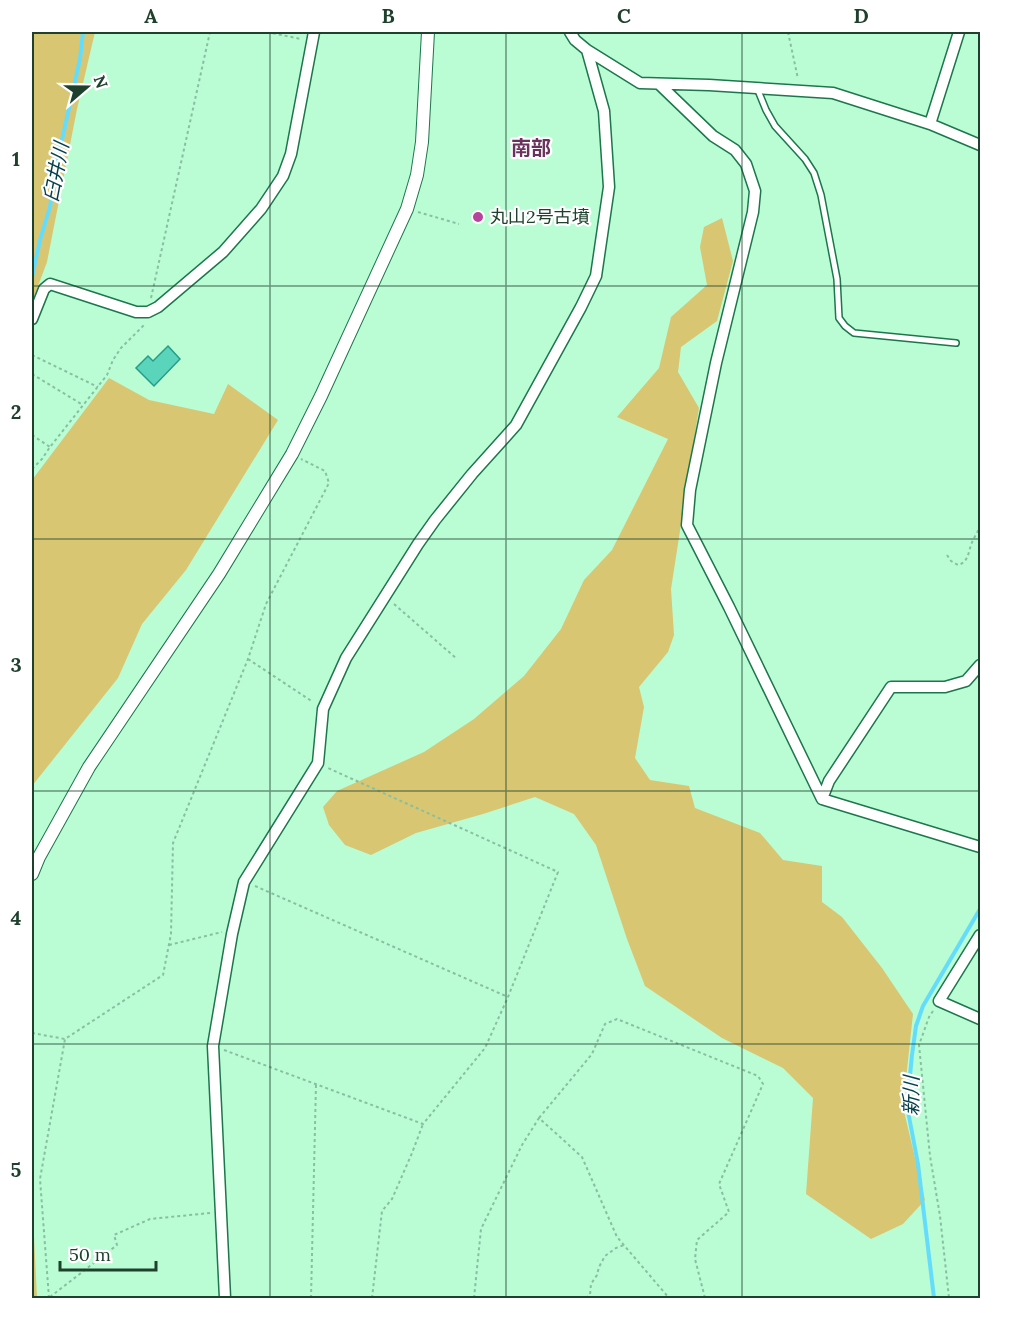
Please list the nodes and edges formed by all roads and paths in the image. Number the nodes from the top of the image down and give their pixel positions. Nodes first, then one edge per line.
1 (210, 32) edge
2 (267, 32) edge
3 (428, 32) edge
4 (570, 32) edge
5 (788, 32) edge
6 (959, 32) edge
7 (313, 37) edge
8 (587, 50) junction
9 (659, 84) junction
10 (757, 88) junction
11 (800, 91) junction
12 (930, 124) junction
13 (981, 145) edge
14 (407, 209) junction
15 (459, 224) dead end
16 (148, 312) junction
17 (32, 319) edge
18 (956, 343) dead end
19 (32, 355) edge
20 (32, 374) edge
21 (98, 387) junction
22 (83, 405) junction
23 (32, 435) edge
24 (50, 447) junction
25 (292, 454) junction
26 (32, 469) edge
27 (981, 527) edge
28 (947, 555) dead end
29 (385, 597) junction
30 (248, 659) junction
31 (457, 659) dead end
32 (981, 664) edge
33 (323, 709) junction
34 (318, 763) junction
35 (822, 799) junction
36 (981, 848) edge
37 (32, 874) edge
38 (244, 882) junction
39 (233, 928) junction
40 (981, 935) edge
41 (169, 945) junction
42 (508, 997) junction
43 (939, 1001) junction
44 (981, 1019) edge
45 (32, 1033) edge
46 (65, 1039) junction
47 (213, 1046) junction
48 (316, 1084) junction
49 (539, 1118) junction
50 (423, 1124) junction
51 (222, 1211) junction
52 (624, 1245) junction
53 (49, 1298) edge
54 (225, 1299) edge
55 (311, 1299) edge
56 (372, 1299) edge
57 (474, 1299) edge
58 (586, 1299) edge
59 (669, 1299) edge
60 (705, 1299) edge
61 (949, 1299) edge

1 - 16 path
2 - 7 path
3 - 14 street
4 - 8 street
5 - 11 path
6 - 12 street
7 - 16 street
8 - 9 street
8 - 29 street
9 - 10 street
9 - 35 street
10 - 11 street
10 - 18 lane
11 - 12 street
12 - 13 street
14 - 15 path
14 - 25 street
16 - 17 street
16 - 21 path
19 - 21 path
20 - 22 path
21 - 22 path
22 - 24 path
23 - 24 path
24 - 26 path
25 - 30 path
25 - 37 street
27 - 28 path
29 - 31 path
29 - 33 street
30 - 33 path
30 - 41 path
32 - 35 street
33 - 34 street
34 - 38 street
34 - 42 path
35 - 36 street
38 - 39 street
38 - 42 path
39 - 41 path
39 - 47 street
40 - 43 street
41 - 46 path
42 - 50 path
43 - 44 street
43 - 61 path
45 - 46 path
46 - 53 path
47 - 48 path
47 - 51 street
48 - 50 path
48 - 55 path
49 - 52 path
49 - 57 path
49 - 60 path
50 - 56 path
51 - 53 path
51 - 54 street
52 - 58 path
52 - 59 path

